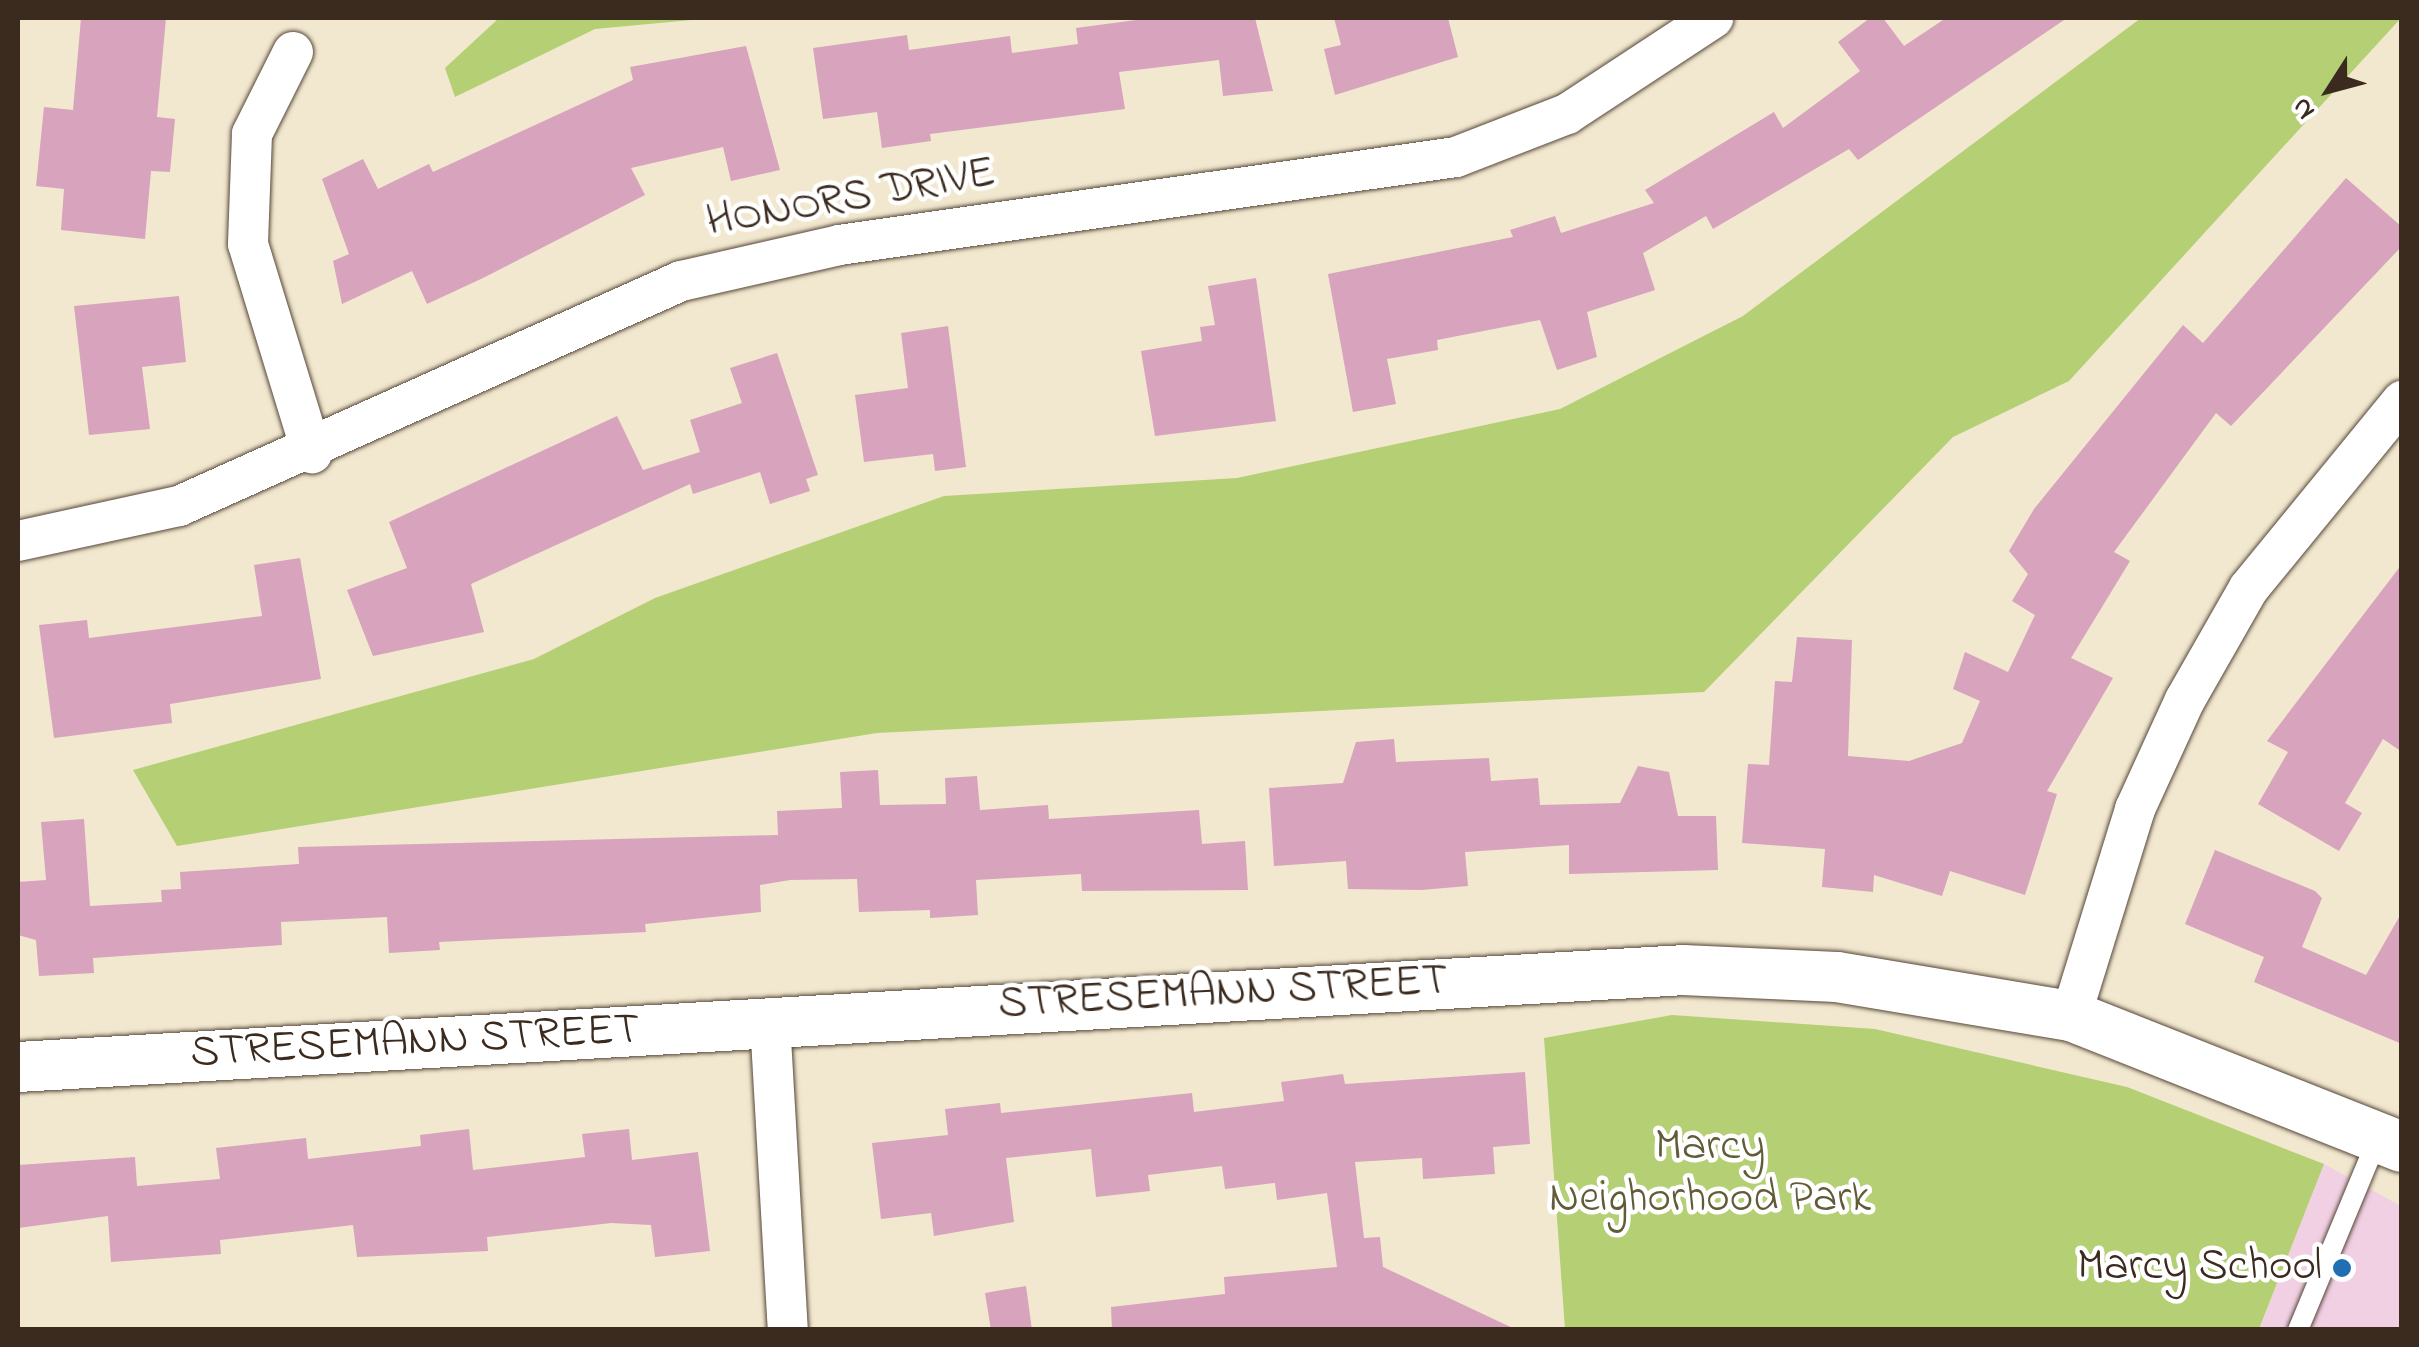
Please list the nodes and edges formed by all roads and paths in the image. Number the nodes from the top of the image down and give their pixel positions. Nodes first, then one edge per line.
1 (1713, 18) edge
2 (293, 52) dead end
3 (2402, 401) edge
4 (312, 453) junction
5 (18, 541) edge
6 (2071, 1016) junction
7 (770, 1021) junction
8 (18, 1067) edge
9 (2390, 1142) edge
10 (788, 1330) edge
11 (2298, 1330) edge

1 - 4 street, HONORS DRIVE
2 - 4 street
3 - 6 street
4 - 5 street, HONORS DRIVE
6 - 7 street, STRESEMANN STREET
6 - 9 street, STRESEMANN STREET
7 - 8 street, STRESEMANN STREET
7 - 10 street
9 - 11 lane

